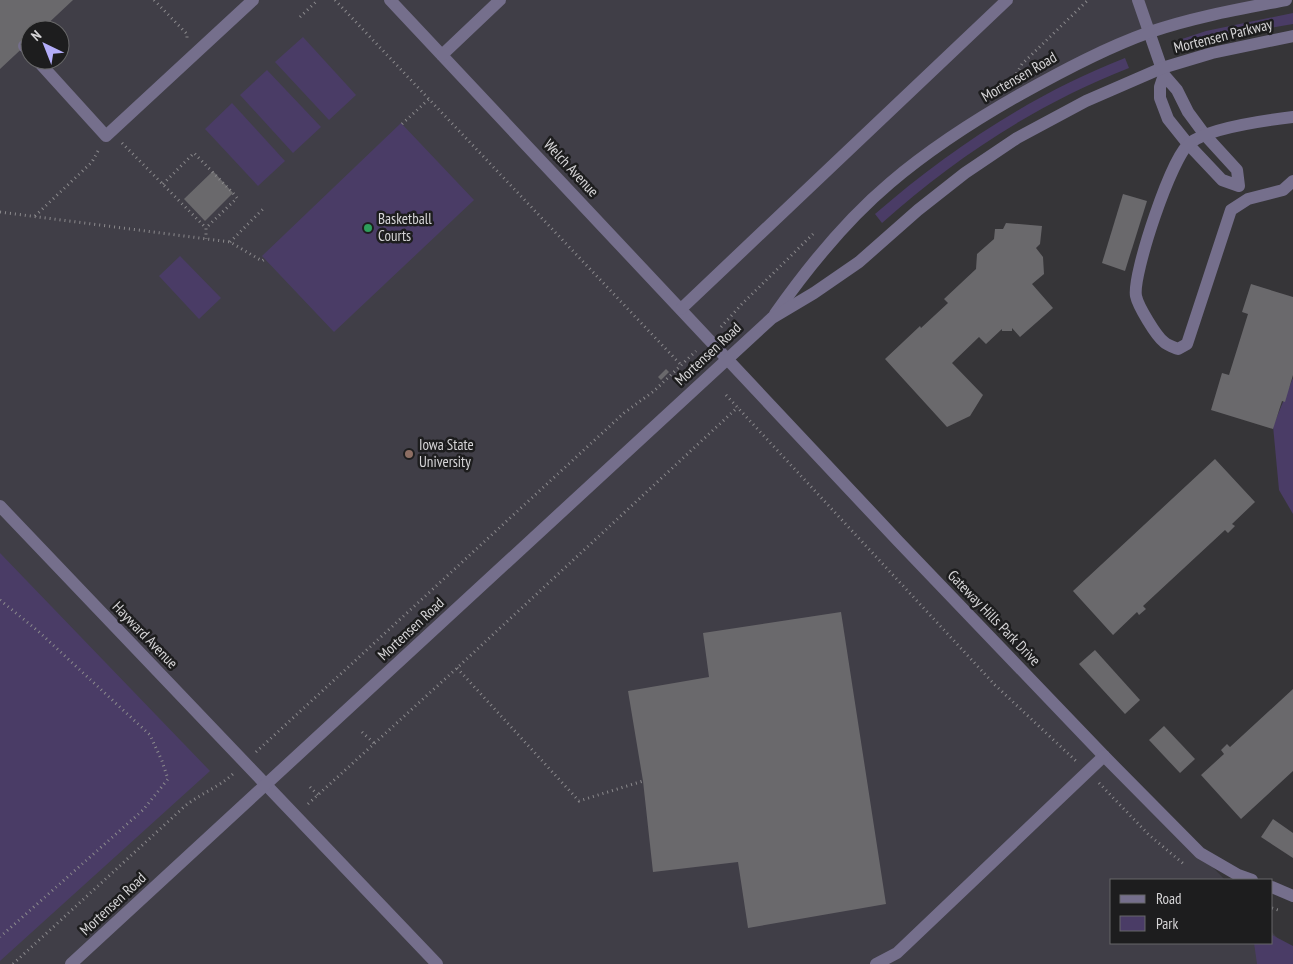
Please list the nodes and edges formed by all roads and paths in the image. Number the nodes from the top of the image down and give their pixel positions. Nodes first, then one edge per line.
1 (154, 0) edge
2 (253, 0) edge
3 (318, 0) edge
4 (335, 0) edge
5 (390, 0) edge
6 (500, 0) edge
7 (1007, 0) edge
8 (1088, 0) edge
9 (1138, 0) edge
10 (1286, 0) edge
11 (300, 17) dead end
12 (1149, 32) junction
13 (1293, 36) edge
14 (442, 55) junction
15 (187, 61) junction
16 (46, 70) edge
17 (1163, 72) junction
18 (1014, 79) dead end
19 (429, 99) junction
20 (1293, 117) edge
21 (402, 124) dead end
22 (1204, 134) junction
23 (106, 136) junction
24 (1188, 144) junction
25 (1293, 181) edge
26 (163, 184) junction
27 (1239, 186) junction
28 (1248, 199) junction
29 (265, 207) dead end
30 (0, 212) edge
31 (35, 217) junction
32 (206, 228) junction
33 (206, 239) junction
34 (230, 242) junction
35 (265, 258) dead end
36 (681, 309) junction
37 (772, 318) junction
38 (697, 350) dead end
39 (728, 358) junction
40 (682, 366) junction
41 (726, 395) dead end
42 (738, 408) junction
43 (0, 506) edge
44 (0, 600) edge
45 (458, 668) junction
46 (362, 732) dead end
47 (375, 744) junction
48 (257, 752) dead end
49 (1066, 752) dead end
50 (1104, 756) junction
51 (229, 778) dead end
52 (642, 781) dead end
53 (1100, 784) dead end
54 (266, 786) junction
55 (310, 787) dead end
56 (318, 795) junction
57 (308, 804) dead end
58 (1190, 868) dead end
59 (1249, 879) edge
60 (1273, 887) edge
61 (1293, 896) edge
62 (0, 937) edge
63 (13, 964) edge
64 (71, 964) edge
65 (437, 964) edge
66 (876, 964) edge

1 - 15 path
2 - 15 street
3 - 11 path
4 - 19 path
5 - 14 street, Welch Avenue
6 - 14 street
7 - 36 street
8 - 18 path
9 - 12 street
10 - 12 street, Mortensen Parkway
12 - 17 street
12 - 37 street, Mortensen Road
13 - 17 street, Mortensen Parkway
14 - 36 street, Welch Avenue
15 - 23 street
16 - 23 street
17 - 22 street
17 - 24 street
17 - 37 street, Mortensen Road
19 - 21 path
19 - 40 path
20 - 22 street
22 - 24 street
22 - 27 street
23 - 26 path
23 - 31 path
24 - 27 street
24 - 28 street
25 - 28 street
26 - 32 path
26 - 32 path
27 - 28 street
29 - 34 path
30 - 31 path
31 - 33 path
32 - 33 path
33 - 34 path
34 - 35 path
36 - 39 street, Welch Avenue
37 - 39 street, Mortensen Road
38 - 40 path
39 - 50 street, Gateway Hills Park Drive
39 - 54 street, Mortensen Road
40 - 48 path
41 - 42 path
42 - 45 path
42 - 49 path
43 - 54 street, Hayward Avenue
44 - 62 path
45 - 47 path
45 - 52 path
46 - 47 path
47 - 56 path
50 - 59 street, Gateway Hills Park Drive
50 - 66 street
51 - 63 path
53 - 58 path
54 - 64 street, Mortensen Road
54 - 65 street, Hayward Avenue
55 - 56 path
56 - 57 path
60 - 61 street

